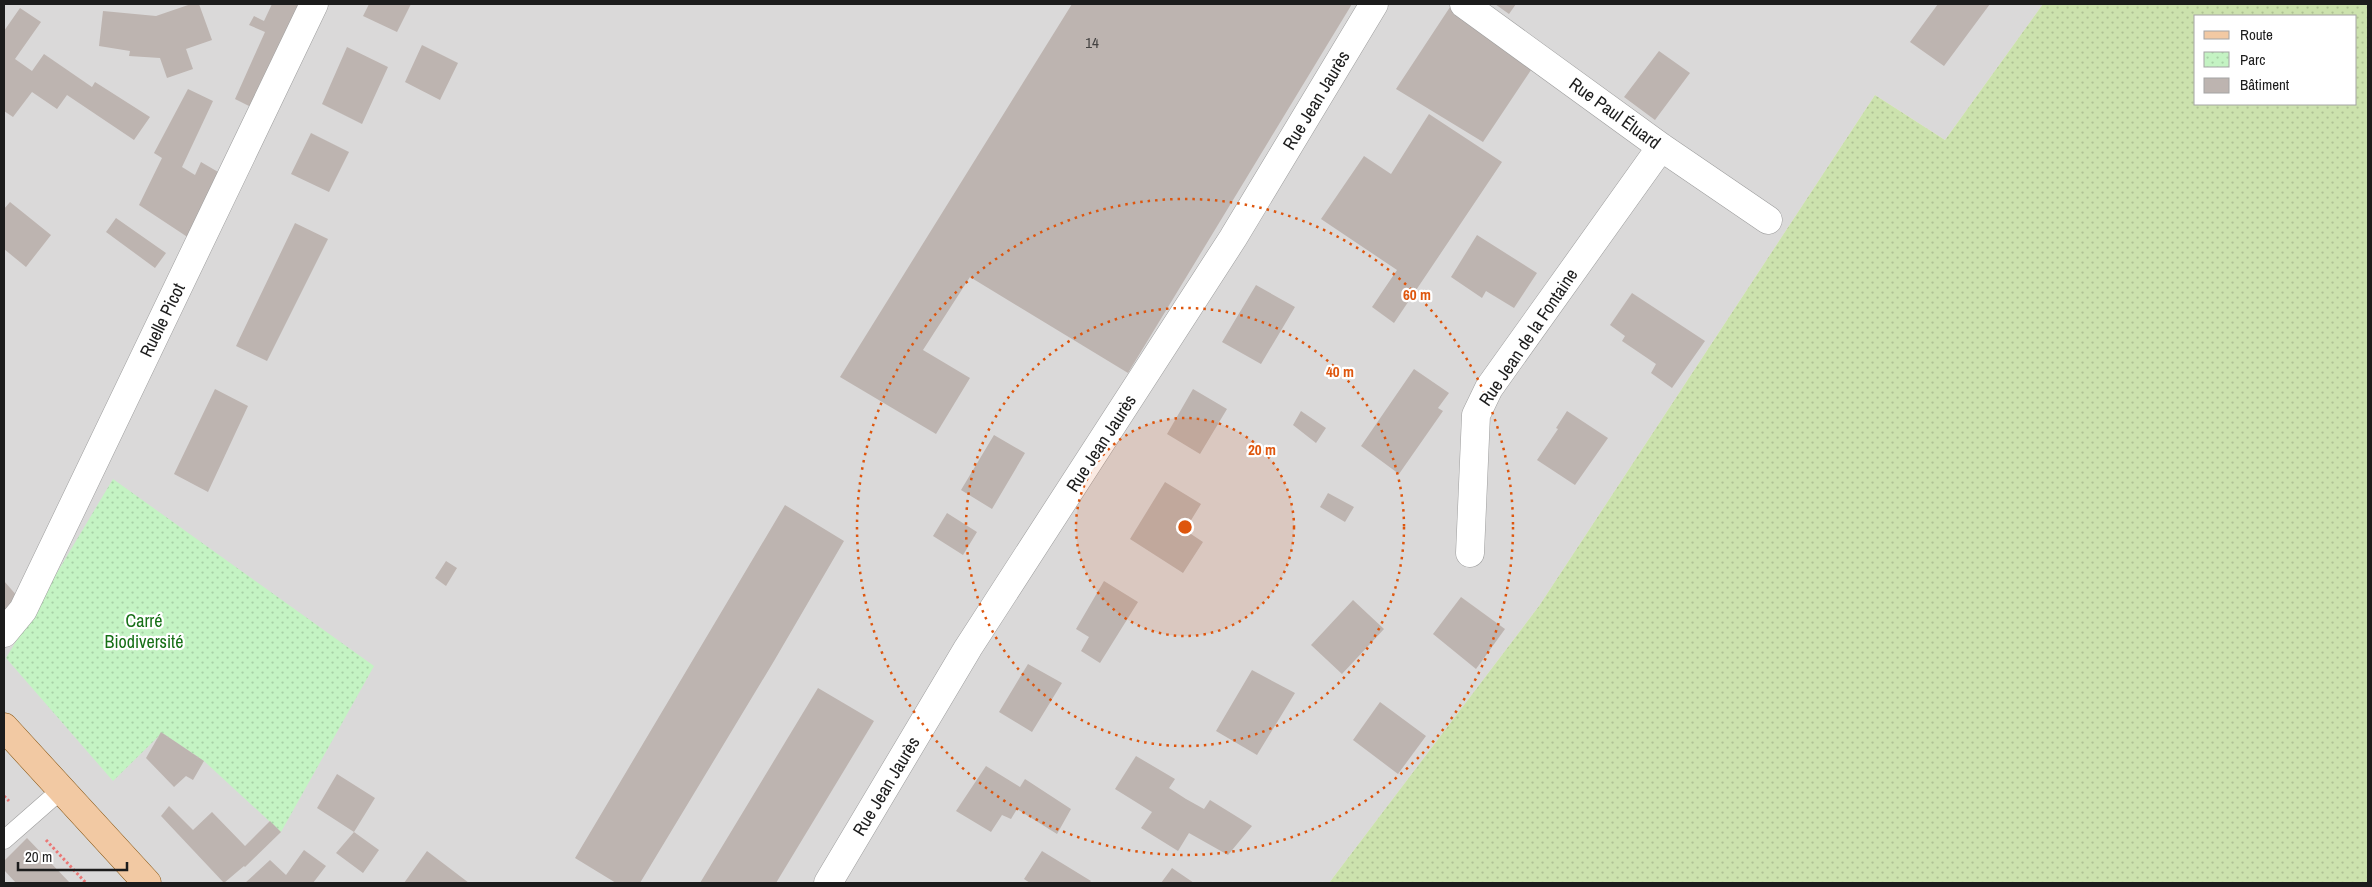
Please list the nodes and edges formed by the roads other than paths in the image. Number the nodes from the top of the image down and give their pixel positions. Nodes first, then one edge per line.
1 (314, 4) edge
2 (1374, 4) edge
3 (1464, 4) edge
4 (1661, 147) junction
5 (1768, 220) dead end
6 (1470, 553) dead end
7 (4, 633) edge
8 (4, 727) edge
9 (61, 790) junction
10 (4, 840) edge
11 (147, 883) edge
12 (828, 883) edge

1 - 7 street, Ruelle Picot
2 - 12 street, Rue Jean Jaurès
3 - 4 street, Rue Paul Éluard
4 - 5 street, Rue Paul Éluard
4 - 6 street, Rue Jean de la Fontaine
8 - 9 main road
9 - 10 lane
9 - 11 main road

